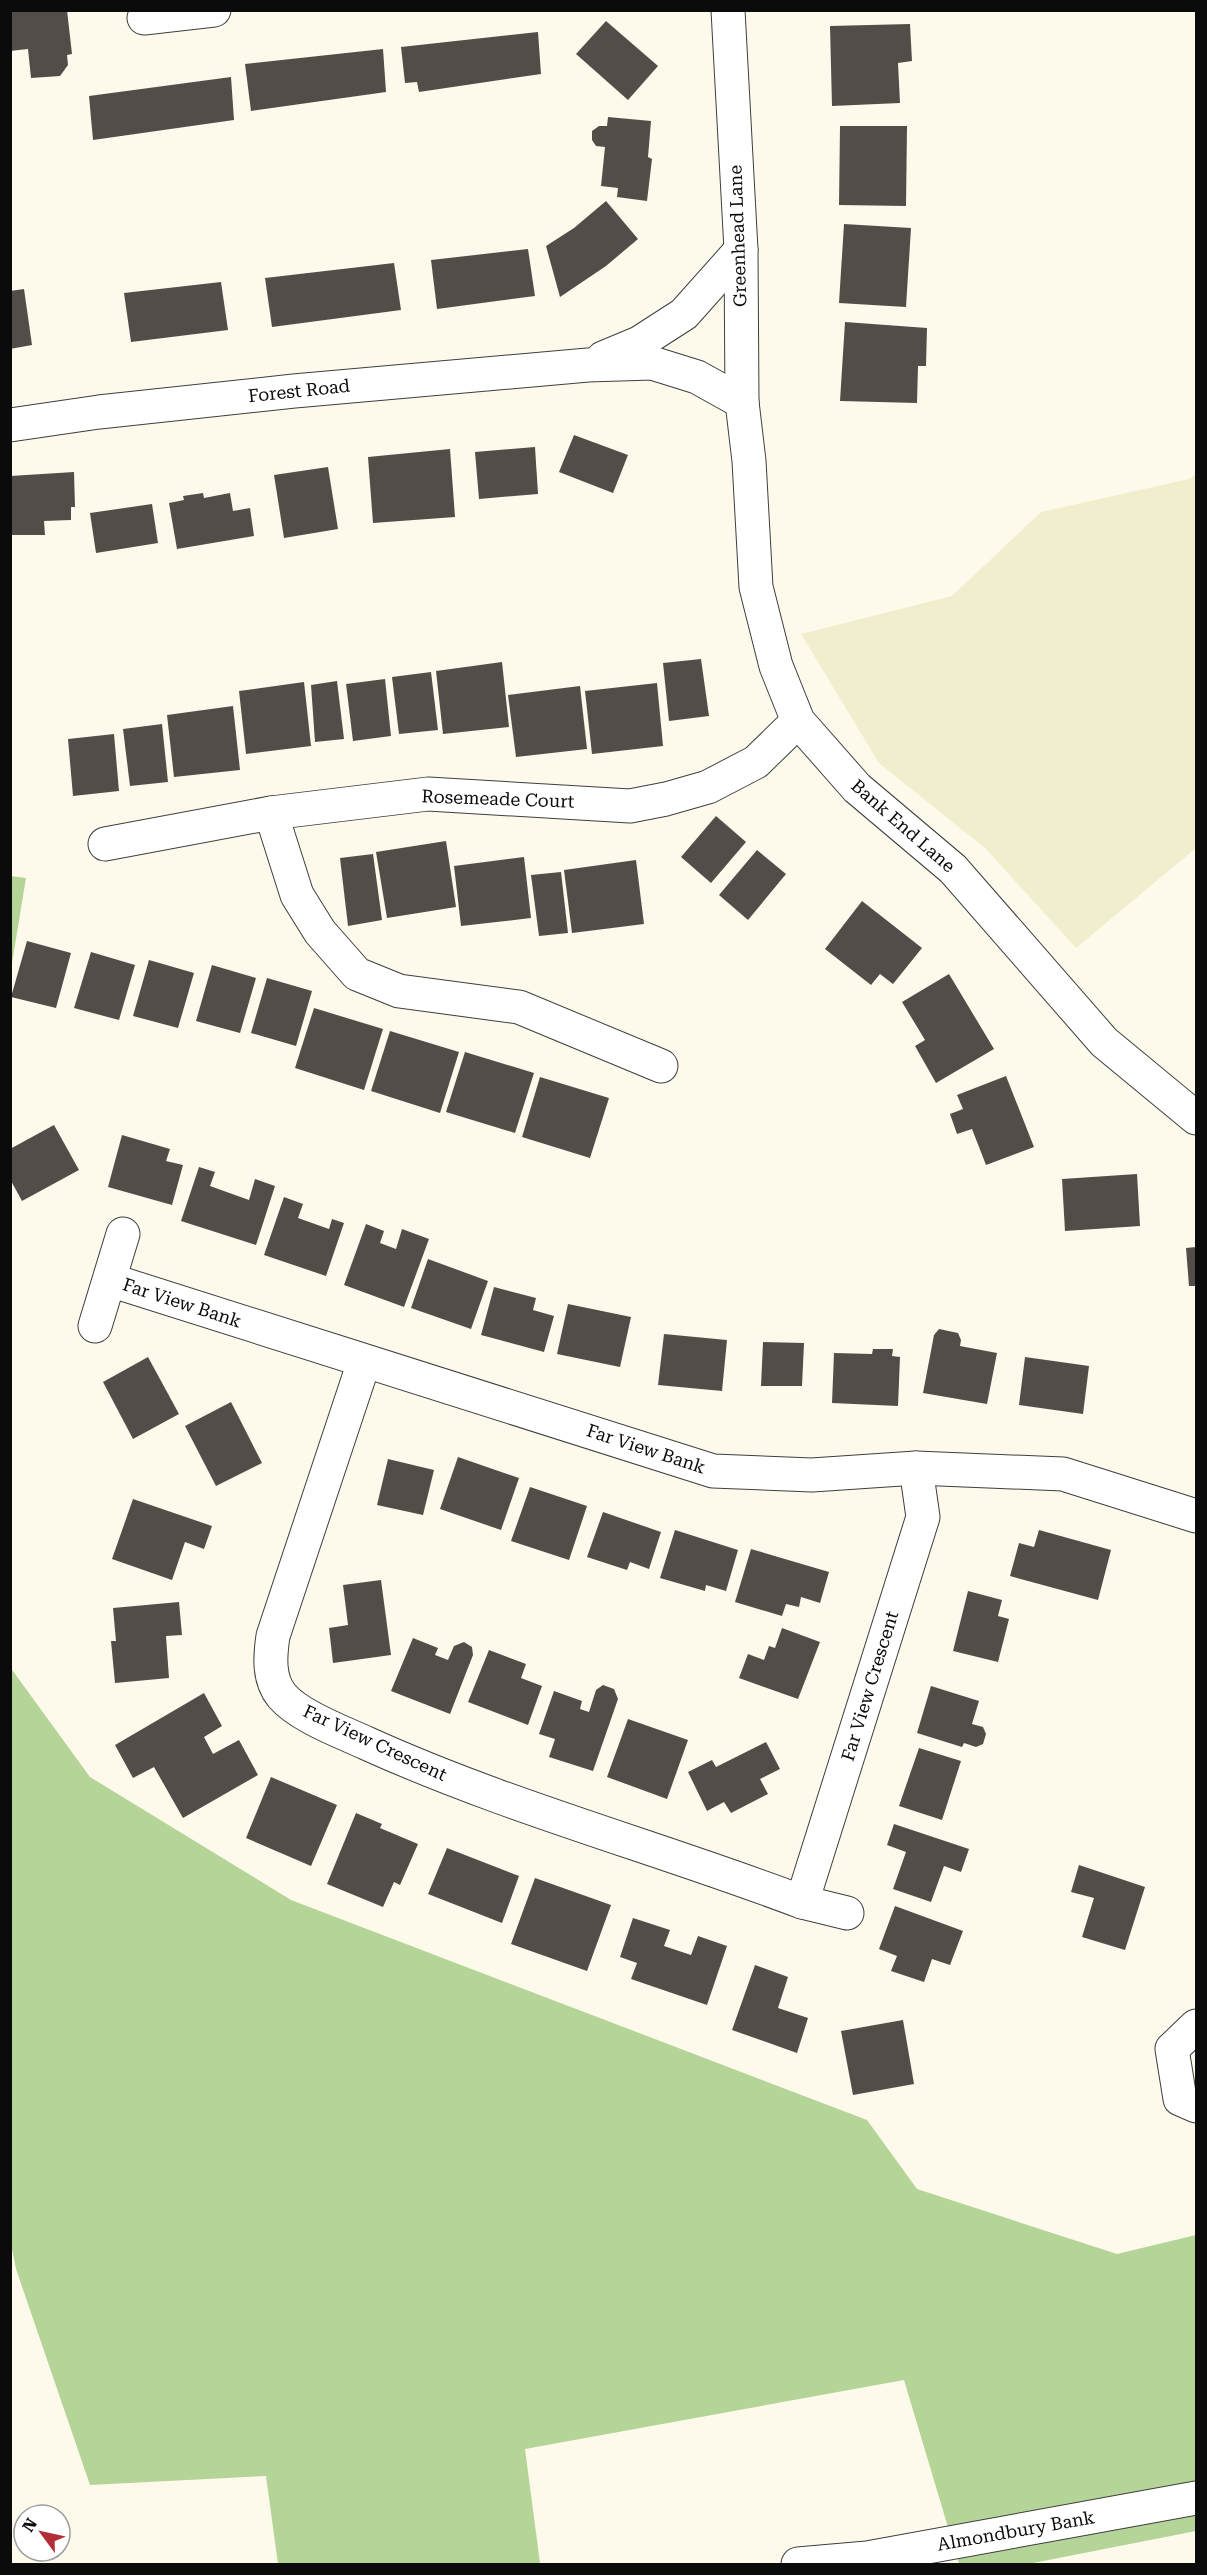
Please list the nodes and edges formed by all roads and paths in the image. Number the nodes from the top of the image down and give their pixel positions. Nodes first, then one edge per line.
1 (214, 10) edge
2 (728, 10) edge
3 (144, 18) dead end
4 (741, 250) junction
5 (588, 365) junction
6 (742, 402) junction
7 (10, 425) edge
8 (749, 461) joint
9 (798, 721) junction
10 (271, 813) junction
11 (105, 844) dead end
12 (661, 1066) dead end
13 (1197, 1118) edge
14 (123, 1234) dead end
15 (110, 1280) junction
16 (95, 1326) dead end
17 (364, 1362) junction
18 (916, 1468) junction
19 (1197, 1516) edge
20 (802, 1902) junction
21 (847, 1913) dead end
22 (1197, 2026) edge
23 (1197, 2106) edge
24 (1197, 2498) edge
25 (798, 2565) edge

1 - 3 street
2 - 4 street, Greenhead Lane
4 - 5 street, Forest Road
4 - 6 street, Greenhead Lane
5 - 6 street, Forest Road
5 - 7 street, Forest Road
6 - 8 street, Greenhead Lane
8 - 9 street, Bank End Lane
9 - 10 street, Rosemeade Court
9 - 13 street, Bank End Lane
10 - 11 street, Rosemeade Court
10 - 12 street
14 - 15 street, Far View Bank
15 - 16 street, Far View Bank
15 - 17 street, Far View Bank
17 - 18 street, Far View Bank
17 - 20 street, Far View Crescent
18 - 19 street, Far View Bank
18 - 20 street, Far View Crescent
20 - 21 street, Far View Crescent
22 - 23 street
24 - 25 street, Almondbury Bank

